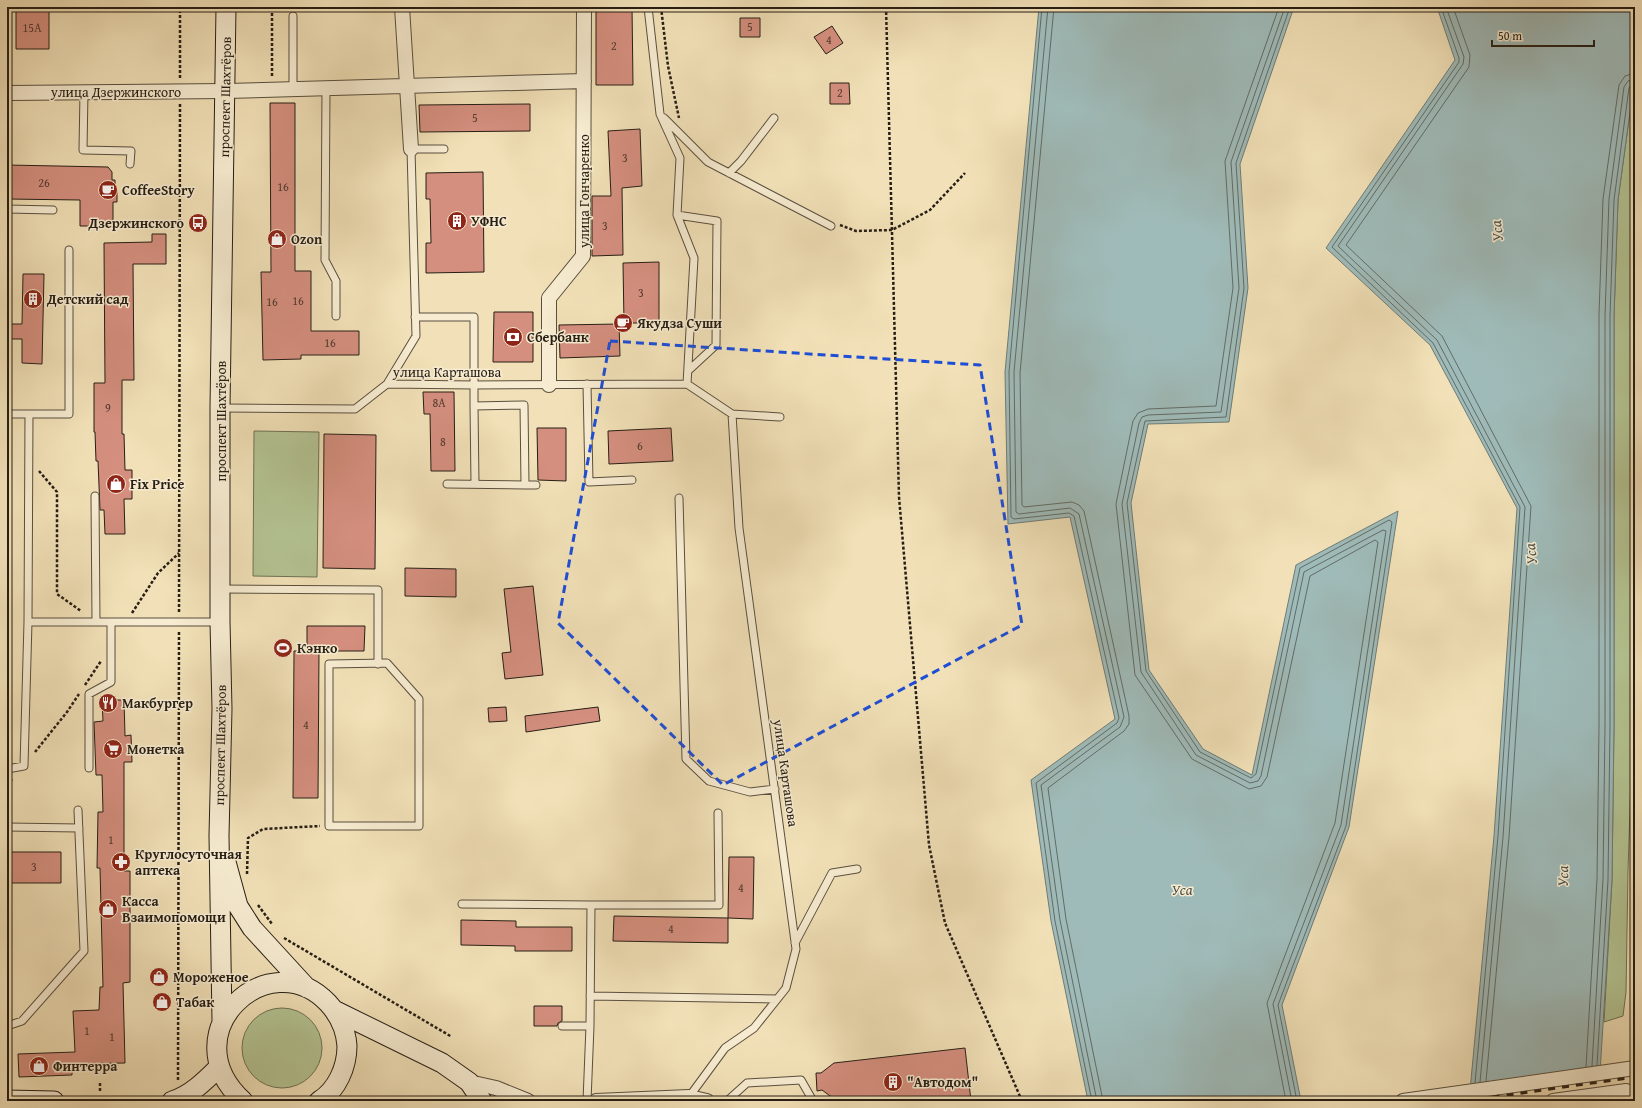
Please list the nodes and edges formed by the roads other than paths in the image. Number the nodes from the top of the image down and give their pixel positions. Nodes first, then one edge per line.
1 (226, 7) edge
2 (402, 7) edge
3 (584, 7) edge
4 (648, 7) edge
5 (293, 16) dead end
6 (584, 81) junction
7 (407, 86) junction
8 (326, 88) junction
9 (293, 89) junction
10 (226, 91) junction
11 (7, 92) edge
12 (84, 92) junction
13 (660, 114) junction
14 (774, 118) dead end
15 (444, 148) dead end
16 (411, 149) junction
17 (130, 164) dead end
18 (729, 173) junction
19 (7, 209) edge
20 (53, 210) dead end
21 (677, 215) junction
22 (833, 224) road end
23 (69, 250) dead end
24 (336, 316) dead end
25 (415, 317) junction
26 (689, 370) junction
27 (387, 384) junction
28 (588, 384) junction
29 (687, 384) junction
30 (549, 385) junction
31 (474, 386) junction
32 (474, 406) junction
33 (220, 408) junction
34 (7, 414) edge
35 (29, 414) junction
36 (732, 414) junction
37 (780, 417) dead end
38 (632, 480) dead end
39 (447, 484) dead end
40 (475, 484) junction
41 (525, 485) junction
42 (536, 485) dead end
43 (95, 496) dead end
44 (679, 498) dead end
45 (220, 589) junction
46 (28, 622) junction
47 (96, 622) junction
48 (112, 622) junction
49 (220, 622) junction
50 (378, 664) junction
51 (89, 768) dead end
52 (7, 769) edge
53 (775, 789) junction
54 (78, 810) dead end
55 (718, 813) dead end
56 (7, 827) edge
57 (79, 828) junction
58 (219, 836) junction
59 (857, 869) dead end
60 (462, 904) dead end
61 (591, 904) junction
62 (795, 944) junction
63 (307, 988) junction
64 (590, 996) junction
65 (777, 999) junction
66 (334, 1010) junction
67 (222, 1021) junction
68 (7, 1026) edge
69 (562, 1026) dead end
70 (590, 1026) junction
71 (219, 1067) junction
72 (1629, 1069) edge
73 (469, 1082) junction
74 (1630, 1092) edge
75 (689, 1097) junction
76 (7, 1100) edge
77 (54, 1101) edge
78 (172, 1101) edge
79 (243, 1101) edge
80 (319, 1101) edge
81 (482, 1101) edge
82 (528, 1101) edge
83 (586, 1101) edge
84 (596, 1101) edge
85 (707, 1101) edge
86 (727, 1101) edge
87 (813, 1101) edge
88 (1403, 1101) edge
89 (1553, 1101) edge

1 - 10 main road, проспект Шахтёров
2 - 7 street
3 - 6 street, улица Гончаренко
4 - 13 lane
5 - 9 lane
6 - 7 street
6 - 30 street, улица Гончаренко
7 - 8 street
7 - 16 street
8 - 9 street
8 - 24 lane
9 - 10 street
10 - 12 street, улица Дзержинского
10 - 33 main road, проспект Шахтёров
11 - 12 street, улица Дзержинского
12 - 17 lane
13 - 18 lane
13 - 21 lane
14 - 18 lane
15 - 16 lane
16 - 25 lane
18 - 22 lane
19 - 20 lane
21 - 26 lane
21 - 26 lane
23 - 35 lane
25 - 27 lane
25 - 31 lane
26 - 29 lane
27 - 31 lane, улица Карташова
27 - 33 lane, улица Карташова
28 - 29 lane, улица Карташова
28 - 30 lane, улица Карташова
28 - 38 lane
29 - 36 lane
30 - 31 lane, улица Карташова
31 - 32 lane
32 - 40 lane
32 - 41 lane
33 - 45 main road, проспект Шахтёров
34 - 35 lane
35 - 46 lane
36 - 37 lane
36 - 53 lane, улица Карташова
39 - 40 lane
40 - 41 lane
41 - 42 lane
43 - 47 lane
44 - 53 lane
45 - 49 main road, проспект Шахтёров
45 - 50 lane
46 - 47 lane
46 - 52 lane
47 - 48 lane
48 - 49 lane
48 - 51 lane
49 - 58 main road, проспект Шахтёров
50 - 50 lane
53 - 62 lane, улица Карташова
54 - 57 lane
55 - 61 lane
56 - 57 lane
57 - 68 lane
58 - 63 main road
58 - 67 main road
59 - 62 lane
60 - 61 lane
61 - 64 lane
62 - 65 lane, улица Карташова
63 - 66 main road
63 - 67 main road
64 - 65 lane
64 - 70 lane
65 - 75 lane, улица Карташова
66 - 73 main road
66 - 80 main road
67 - 71 main road
69 - 70 lane
70 - 83 lane
71 - 78 main road
71 - 79 main road
72 - 88 street
73 - 81 main road
73 - 82 street
74 - 89 street
75 - 84 street
75 - 85 street
76 - 77 main road
86 - 87 lane

